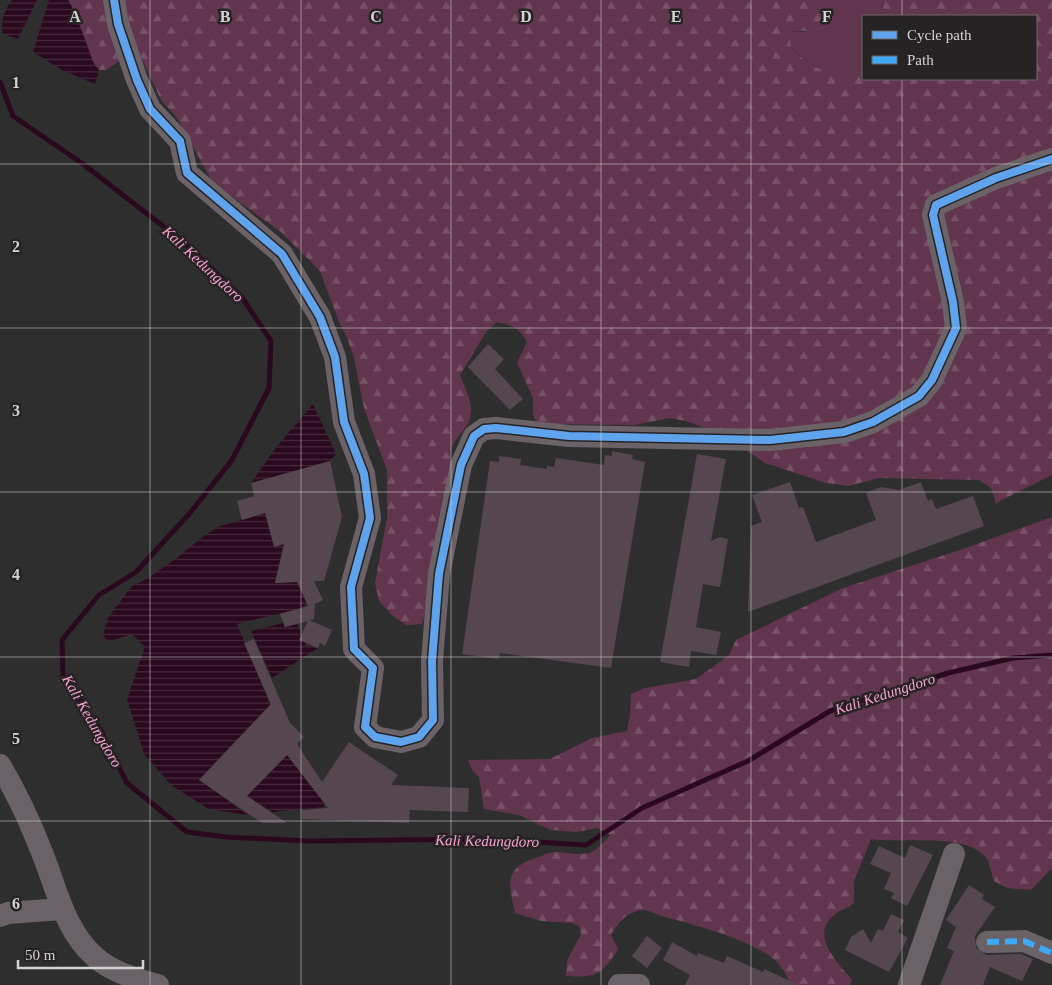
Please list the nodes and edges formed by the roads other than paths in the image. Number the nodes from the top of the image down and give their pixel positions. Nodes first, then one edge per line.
1 (114, 0) edge
2 (1052, 159) edge
3 (0, 766) edge
4 (954, 854) dead end
5 (61, 909) junction
6 (0, 916) edge
7 (987, 942) dead end
8 (1052, 953) edge
9 (158, 985) edge
10 (619, 985) edge
11 (639, 985) edge
12 (909, 985) edge

1 - 2 street
3 - 5 street
4 - 12 street
5 - 6 street
5 - 9 street
7 - 8 street
10 - 11 street

